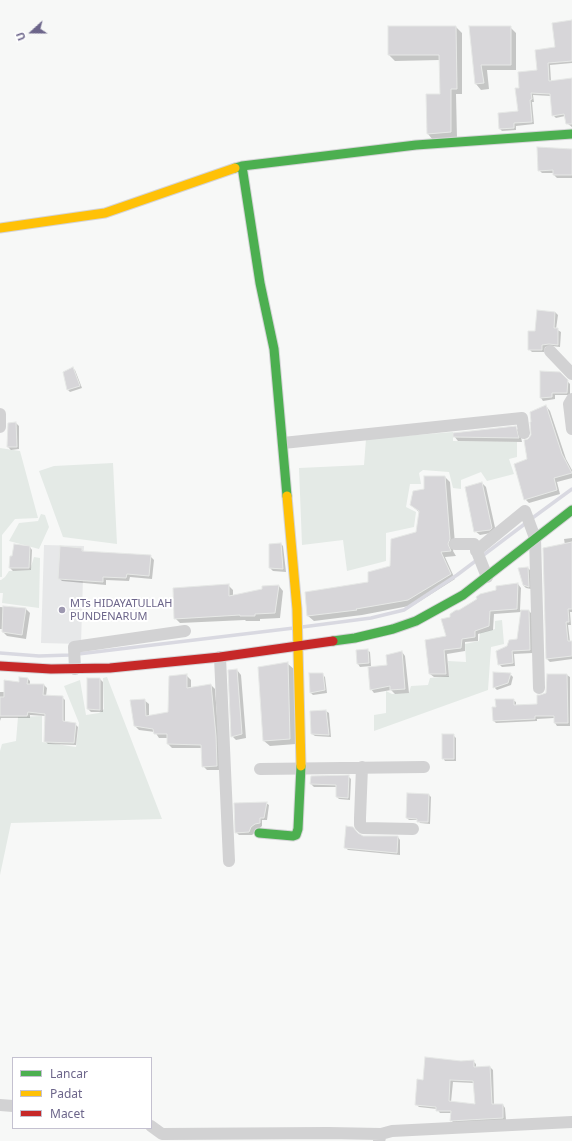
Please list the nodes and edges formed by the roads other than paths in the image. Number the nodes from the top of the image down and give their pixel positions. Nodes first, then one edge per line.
1 (572, 134) edge
2 (242, 166) junction
3 (0, 228) edge
4 (550, 351) dead end
5 (572, 374) edge
6 (572, 400) edge
7 (0, 414) edge
8 (0, 427) edge
9 (572, 429) edge
10 (524, 433) dead end
11 (283, 443) junction
12 (572, 510) edge
13 (535, 538) junction
14 (455, 544) dead end
15 (478, 556) junction
16 (487, 576) junction
17 (186, 631) dead end
18 (298, 642) junction
19 (220, 657) junction
20 (75, 660) junction
21 (0, 666) edge
22 (539, 688) dead end
23 (362, 767) junction
24 (424, 767) dead end
25 (260, 769) dead end
26 (301, 769) junction
27 (413, 829) dead end
28 (259, 833) dead end
29 (229, 861) dead end
30 (0, 1105) edge
31 (12, 1106) edge
32 (572, 1122) edge
33 (152, 1127) edge
34 (380, 1138) edge

1 - 2 street
2 - 3 street
2 - 11 street
4 - 5 street
6 - 9 street
7 - 8 street
10 - 11 street
11 - 18 street
12 - 13 street
13 - 15 street
13 - 16 street
13 - 22 street
14 - 15 street
15 - 16 street
16 - 18 street
17 - 20 street
18 - 19 street
18 - 26 street
19 - 20 street
19 - 29 street
20 - 21 street
23 - 24 street
23 - 26 street
23 - 27 street
25 - 26 street
26 - 28 street
30 - 31 street
32 - 34 street
33 - 34 street

